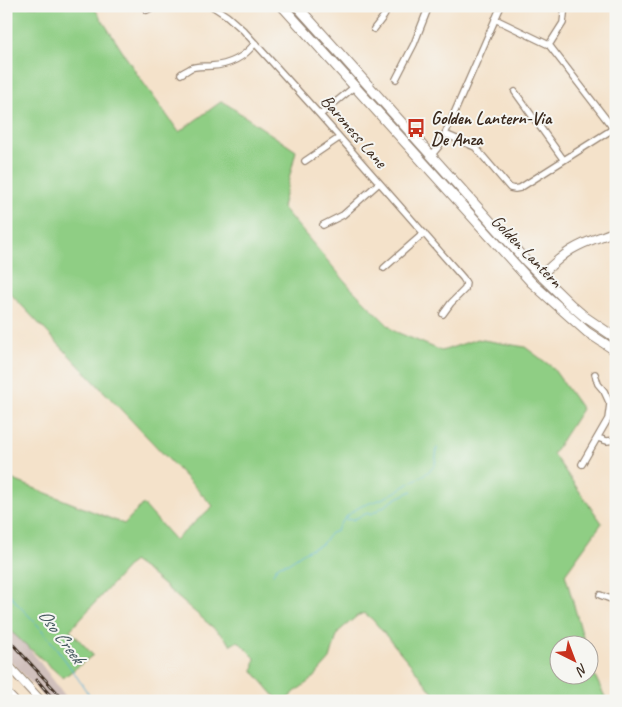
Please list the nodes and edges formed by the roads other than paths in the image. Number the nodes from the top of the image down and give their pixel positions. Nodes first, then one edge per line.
1 (155, 6) edge
2 (212, 6) edge
3 (282, 6) edge
4 (297, 6) edge
5 (389, 6) edge
6 (429, 6) edge
7 (501, 6) edge
8 (565, 6) edge
9 (147, 10) dead end
10 (495, 19) junction
11 (374, 29) dead end
12 (255, 43) junction
13 (549, 45) junction
14 (352, 68) junction
15 (181, 74) dead end
16 (396, 79) dead end
17 (354, 88) junction
18 (370, 88) junction
19 (515, 92) dead end
20 (320, 115) junction
21 (615, 128) edge
22 (445, 134) junction
23 (339, 138) junction
24 (416, 156) junction
25 (431, 156) junction
26 (564, 159) junction
27 (306, 161) dead end
28 (433, 174) junction
29 (379, 183) junction
30 (323, 225) dead end
31 (616, 231) edge
32 (424, 233) junction
33 (503, 252) junction
34 (384, 268) dead end
35 (540, 276) junction
36 (566, 313) junction
37 (443, 314) dead end
38 (616, 338) edge
39 (616, 351) edge
40 (596, 374) dead end
41 (613, 404) edge
42 (598, 438) junction
43 (616, 440) edge
44 (582, 464) dead end
45 (600, 595) dead end
46 (616, 601) edge
47 (6, 663) edge
48 (6, 694) edge
49 (13, 701) edge
50 (41, 701) edge

1 - 9 street
2 - 12 street, Baroness Lane
3 - 17 main road, Golden Lantern
4 - 14 main road, Golden Lantern
5 - 11 street
6 - 16 street
7 - 10 street
8 - 13 street
10 - 13 street
10 - 22 street
12 - 15 street
12 - 20 street, Baroness Lane
13 - 21 street
14 - 17 main road
14 - 18 main road, Golden Lantern
17 - 18 main road
17 - 20 street
17 - 24 main road, Golden Lantern
18 - 25 main road, Golden Lantern
19 - 26 street
20 - 23 street, Baroness Lane
21 - 26 street
22 - 25 street
22 - 26 street
23 - 27 street
23 - 29 street, Baroness Lane
24 - 25 main road
24 - 28 main road, Golden Lantern
25 - 28 main road
25 - 35 main road, Golden Lantern
28 - 33 main road, Golden Lantern
29 - 30 street
29 - 32 street, Baroness Lane
31 - 35 street
32 - 34 street
32 - 37 street, Baroness Lane
33 - 35 main road
33 - 36 main road, Golden Lantern
35 - 36 main road
35 - 38 main road, Golden Lantern
36 - 39 main road, Golden Lantern
40 - 41 street
41 - 42 street
42 - 43 street
42 - 44 street
45 - 46 street
47 - 50 street
48 - 49 highway

